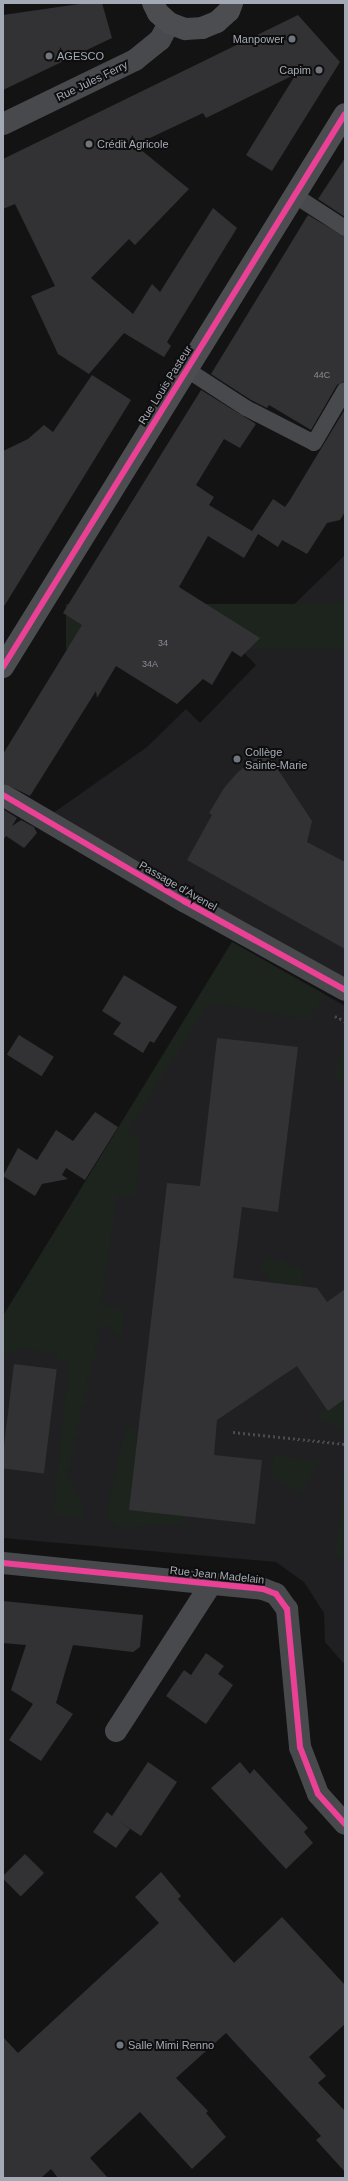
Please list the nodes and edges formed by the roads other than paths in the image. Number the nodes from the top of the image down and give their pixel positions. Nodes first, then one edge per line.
1 (153, 3) edge
2 (232, 3) edge
3 (169, 23) junction
4 (345, 114) edge
5 (3, 124) edge
6 (294, 195) junction
7 (345, 228) edge
8 (186, 369) junction
9 (345, 390) edge
10 (3, 666) edge
11 (3, 795) edge
12 (345, 990) edge
13 (3, 1563) edge
14 (211, 1584) junction
15 (116, 1732) dead end
16 (345, 1824) edge

1 - 3 street
2 - 3 street
3 - 5 street, Rue Jules Ferry
4 - 6 street, Rue Louis Pasteur
6 - 7 lane
6 - 8 street, Rue Louis Pasteur
8 - 9 lane, Rue Louis Pasteur
8 - 10 street, Rue Louis Pasteur
11 - 12 street, Passage d'Avenel
13 - 14 street, Rue Jean Madelain
14 - 15 street, Rue Jean Madelain
14 - 16 street, Rue Jean Madelain

